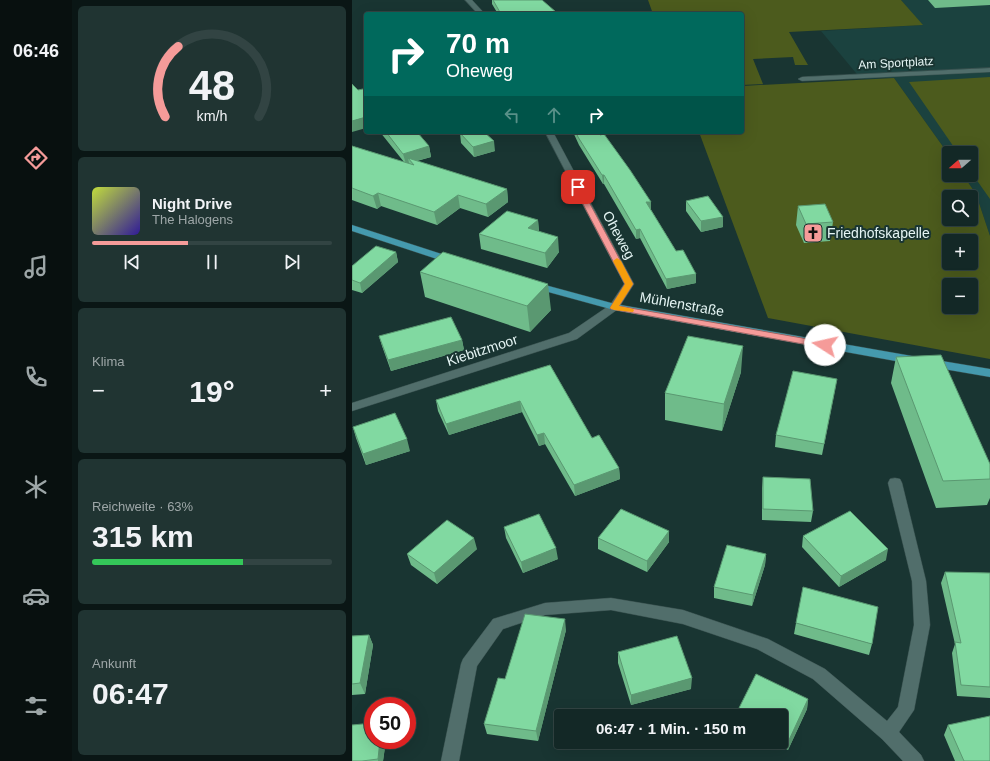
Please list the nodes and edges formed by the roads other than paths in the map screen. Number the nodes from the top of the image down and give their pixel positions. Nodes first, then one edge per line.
1 (468, 0) edge
2 (480, 12) edge
3 (990, 70) edge
4 (802, 79) dead end
5 (549, 134) edge
6 (352, 228) edge
7 (464, 264) edge
8 (523, 281) edge
9 (614, 308) junction
10 (990, 373) edge
11 (352, 407) edge
12 (895, 483) dead end
13 (888, 733) junction
14 (450, 761) edge
15 (915, 761) edge

1 - 2 street
3 - 4 street, Am Sportplatz
5 - 9 street, Oheweg
6 - 7 main road
8 - 9 main road, Mühlenstraße
9 - 10 main road, Mühlenstraße
9 - 11 street, Kiebitzmoor
12 - 13 street
13 - 14 street
13 - 15 street

